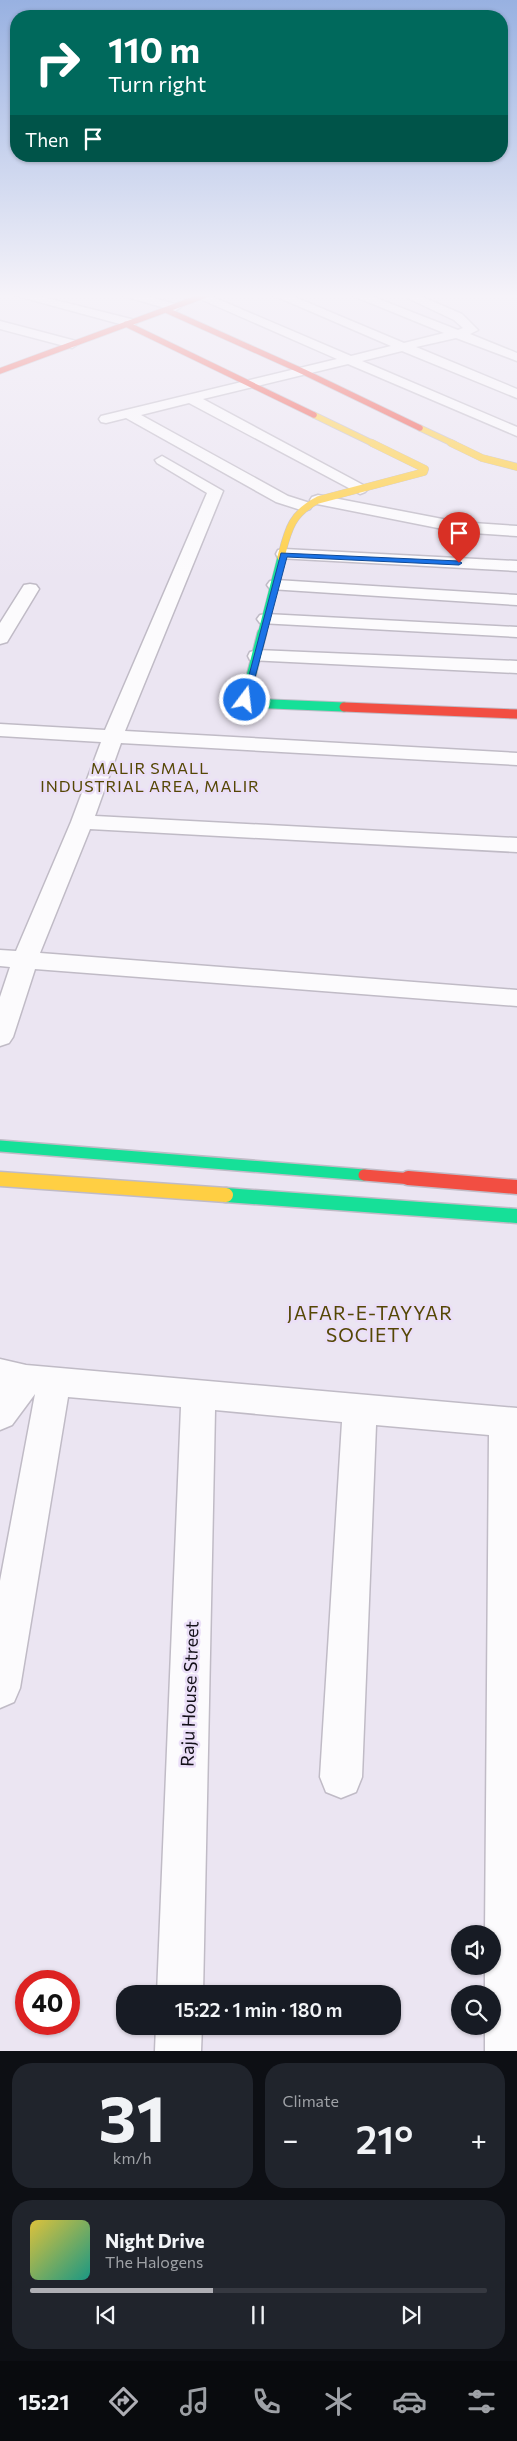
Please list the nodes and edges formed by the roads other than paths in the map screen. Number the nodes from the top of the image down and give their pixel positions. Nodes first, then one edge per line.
1 (231, 389) edge
2 (261, 389) edge
3 (339, 389) edge
4 (417, 389) edge
5 (505, 389) edge
6 (517, 394) edge
7 (192, 398) junction
8 (130, 414) junction
9 (106, 419) dead end
10 (517, 432) edge
11 (162, 460) dead end
12 (517, 467) edge
13 (360, 488) junction
14 (311, 503) junction
15 (517, 531) edge
16 (284, 554) junction
17 (517, 566) edge
18 (276, 585) junction
19 (30, 589) dead end
20 (517, 600) edge
21 (266, 619) junction
22 (517, 632) edge
23 (0, 638) edge
24 (257, 656) junction
25 (517, 667) edge
26 (517, 714) edge
27 (0, 730) edge
28 (113, 736) junction
29 (517, 759) edge
30 (82, 822) junction
31 (517, 845) edge
32 (12, 959) edge
33 (517, 998) edge
34 (0, 1037) edge
35 (0, 1146) edge
36 (0, 1180) edge
37 (517, 1187) edge
38 (517, 1216) edge
39 (26, 1377) edge
40 (198, 1394) junction
41 (360, 1409) junction
42 (0, 1415) edge
43 (512, 1422) edge
44 (0, 1688) edge
45 (341, 1777) dead end
46 (180, 1985) edge
47 (179, 2035) edge
48 (178, 2051) edge
49 (508, 2051) edge

1 - 7 street
2 - 13 street
3 - 12 street
4 - 10 street
5 - 6 street
7 - 8 street
7 - 13 street
8 - 9 street
8 - 14 street
11 - 28 street
13 - 14 street
14 - 15 street
14 - 16 street
16 - 17 street
16 - 18 street
18 - 20 street
18 - 21 street
19 - 23 street
21 - 22 street
21 - 24 street
24 - 25 street
24 - 26 street
27 - 28 street
28 - 29 street
28 - 30 street
30 - 31 street
30 - 32 street
32 - 33 street
32 - 34 street
35 - 37 street
36 - 38 street
39 - 40 street
39 - 42 street
39 - 44 street
40 - 41 street
40 - 46 street, Raju House Street
41 - 43 street
41 - 45 street
43 - 49 street
47 - 48 street

